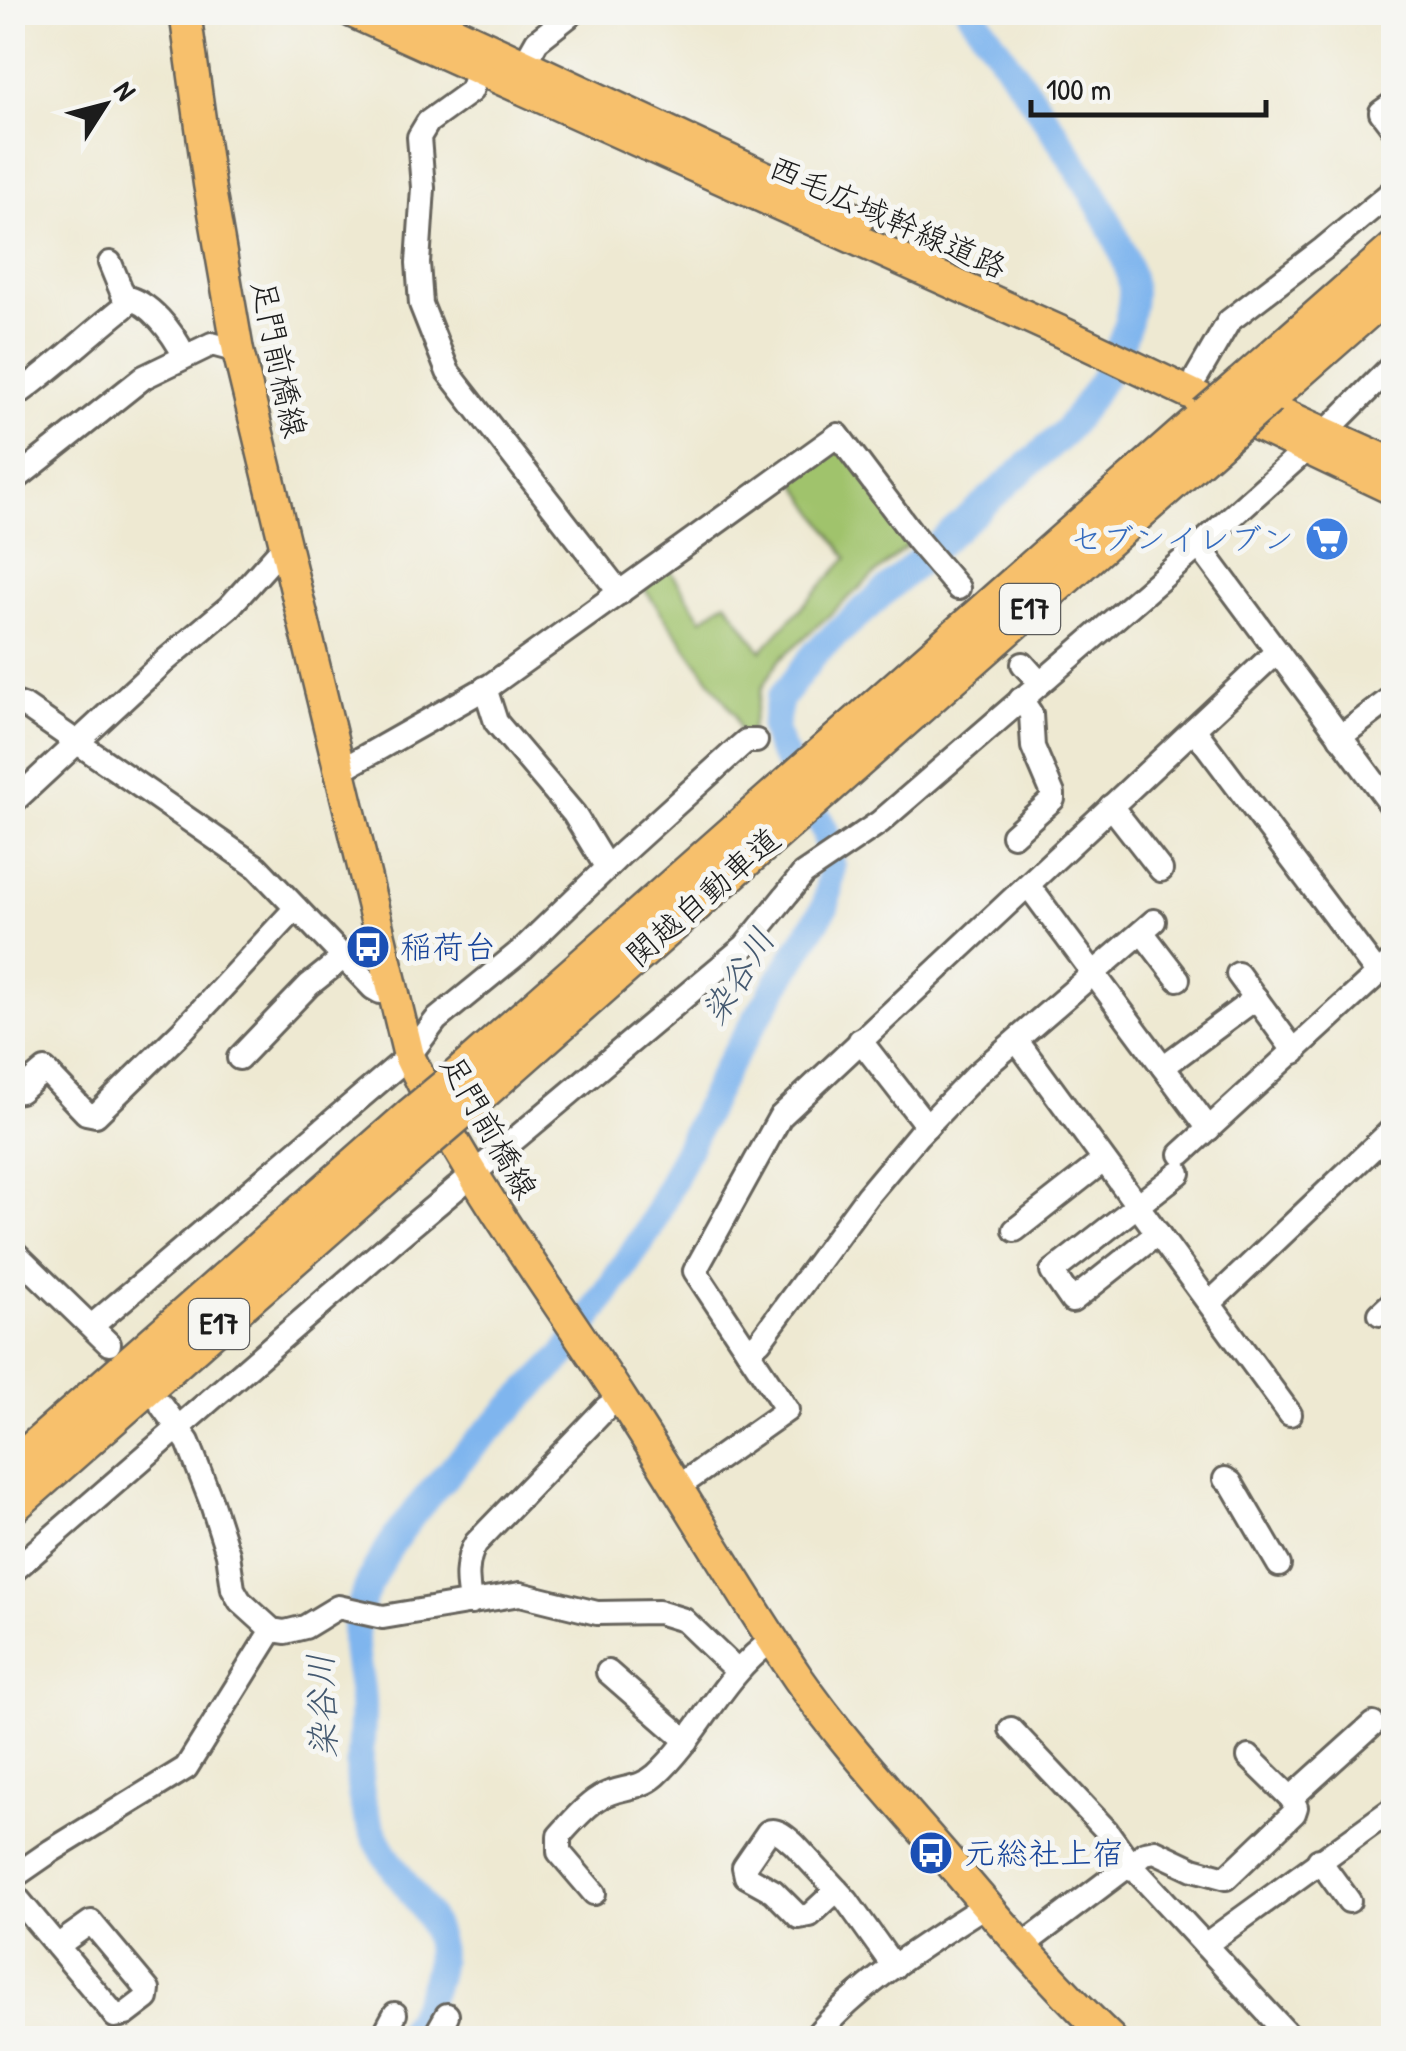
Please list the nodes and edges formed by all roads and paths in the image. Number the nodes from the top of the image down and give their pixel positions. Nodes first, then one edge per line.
1 (185, 12) edge
2 (352, 12) edge
3 (412, 12) edge
4 (574, 12) edge
5 (524, 64) junction
6 (478, 71) junction
7 (1394, 102) edge
8 (1394, 130) edge
9 (1394, 190) edge
10 (1394, 250) edge
11 (110, 264) dead end
12 (1394, 287) edge
13 (124, 296) junction
14 (1097, 339) junction
15 (238, 351) junction
16 (184, 356) junction
17 (1139, 358) junction
18 (1394, 364) edge
19 (1197, 376) junction
20 (1256, 390) junction
21 (12, 398) edge
22 (1316, 440) junction
23 (1394, 464) edge
24 (12, 482) edge
25 (1394, 490) edge
26 (285, 545) junction
27 (1199, 546) junction
28 (950, 579) dead end
29 (620, 594) junction
30 (1279, 654) junction
31 (1023, 664) dead end
32 (1040, 683) junction
33 (485, 688) junction
34 (1394, 696) edge
35 (1020, 699) junction
36 (12, 702) edge
37 (1194, 728) junction
38 (1340, 737) junction
39 (756, 741) dead end
40 (78, 742) junction
41 (341, 770) junction
42 (12, 803) edge
43 (1111, 806) junction
44 (1394, 809) edge
45 (1013, 835) dead end
46 (607, 868) junction
47 (1161, 870) dead end
48 (1028, 885) junction
49 (296, 908) junction
50 (343, 958) junction
51 (1386, 967) edge
52 (1095, 974) junction
53 (1238, 974) dead end
54 (1178, 979) dead end
55 (392, 991) junction
56 (1256, 998) junction
57 (860, 1040) junction
58 (1017, 1041) junction
59 (1295, 1052) junction
60 (409, 1056) junction
61 (239, 1058) dead end
62 (1163, 1067) junction
63 (12, 1092) edge
64 (927, 1126) junction
65 (1394, 1128) edge
66 (418, 1129) junction
67 (1209, 1129) junction
68 (1104, 1161) junction
69 (472, 1176) junction
70 (1136, 1205) junction
71 (1015, 1230) dead end
72 (1158, 1232) junction
73 (12, 1250) edge
74 (1210, 1303) junction
75 (93, 1325) junction
76 (109, 1344) dead end
77 (748, 1351) junction
78 (621, 1398) junction
79 (162, 1406) dead end
80 (1290, 1414) dead end
81 (180, 1428) junction
82 (12, 1468) edge
83 (1225, 1479) dead end
84 (678, 1486) junction
85 (12, 1506) edge
86 (1279, 1565) dead end
87 (14, 1568) edge
88 (471, 1603) junction
89 (272, 1630) junction
90 (773, 1640) junction
91 (737, 1671) junction
92 (608, 1672) dead end
93 (1372, 1724) dead end
94 (1012, 1729) dead end
95 (686, 1741) junction
96 (1249, 1757) dead end
97 (1290, 1798) junction
98 (1394, 1808) edge
99 (1319, 1860) junction
100 (1131, 1866) junction
101 (12, 1878) edge
102 (837, 1890) dead end
103 (12, 1892) edge
104 (594, 1893) dead end
105 (1348, 1901) dead end
106 (986, 1905) junction
107 (1205, 1945) junction
108 (57, 1946) dead end
109 (1022, 1946) junction
110 (894, 1967) junction
111 (395, 2014) dead end
112 (448, 2015) dead end
113 (382, 2038) edge
114 (434, 2038) edge
115 (814, 2038) edge
116 (1110, 2038) edge
117 (1291, 2038) edge

1 - 15 main road, 足門前橋線
2 - 6 main road, 西毛広域幹線道路
3 - 5 main road, 西毛広域幹線道路
4 - 5 street
5 - 14 main road, 西毛広域幹線道路
6 - 14 main road, 西毛広域幹線道路
6 - 29 street
7 - 8 street
9 - 19 street
10 - 20 highway, 関越自動車道 / E17
11 - 13 street
12 - 20 highway, 関越自動車道 / E17
13 - 16 street
13 - 21 street
14 - 17 main road, 西毛広域幹線道路
15 - 16 street
15 - 26 main road, 足門前橋線
16 - 24 street
17 - 19 main road, 西毛広域幹線道路
17 - 22 main road, 西毛広域幹線道路
18 - 22 street
19 - 22 main road, 西毛広域幹線道路
20 - 66 highway, 関越自動車道 / E17, bridge
22 - 23 main road, 西毛広域幹線道路
22 - 25 main road, 西毛広域幹線道路
22 - 27 street
26 - 40 street
26 - 41 main road, 足門前橋線
27 - 30 street
27 - 32 street
28 - 29 street
29 - 33 street
30 - 37 street
30 - 38 street
31 - 32 street
32 - 35 street
33 - 41 street
33 - 46 street
34 - 38 street
35 - 45 street
35 - 69 street
36 - 40 street
37 - 43 street
37 - 51 street
38 - 44 street
39 - 46 street
40 - 42 street
40 - 49 street
41 - 55 main road, 足門前橋線
43 - 47 street
43 - 48 street
46 - 60 street
48 - 52 street
48 - 57 street
49 - 50 street
49 - 63 street
50 - 55 street
50 - 61 street
51 - 59 street
52 - 54 street
52 - 58 street
52 - 62 street
53 - 56 street
55 - 60 main road, 足門前橋線
56 - 59 street
56 - 62 street
57 - 64 street
57 - 77 street
58 - 64 street
58 - 68 street
59 - 67 street
60 - 69 main road, 足門前橋線
60 - 75 street
62 - 67 street
64 - 77 street
65 - 74 street
66 - 82 highway, 関越自動車道 / E17
66 - 85 highway, 関越自動車道 / E17
67 - 70 street
68 - 70 street
68 - 71 street
69 - 78 main road, 足門前橋線
69 - 81 street
70 - 72 street
70 - 72 street
72 - 74 street
73 - 75 street
74 - 80 street
75 - 76 street
77 - 84 street
78 - 84 main road, 足門前橋線
78 - 88 street
79 - 81 street
81 - 87 street
81 - 89 street
83 - 86 street
84 - 90 main road, 足門前橋線
88 - 89 street
88 - 91 street
89 - 101 street
90 - 91 street
90 - 106 main road, 足門前橋線
91 - 95 street
92 - 95 street
93 - 97 street
94 - 100 street
95 - 104 street
96 - 97 street
97 - 100 street
98 - 99 street
99 - 105 street
99 - 107 street
100 - 107 street
100 - 109 street
102 - 110 street
103 - 108 street
106 - 109 main road, 足門前橋線
106 - 110 street
107 - 117 street
109 - 116 main road, 足門前橋線
110 - 115 street
111 - 113 street
112 - 114 street

